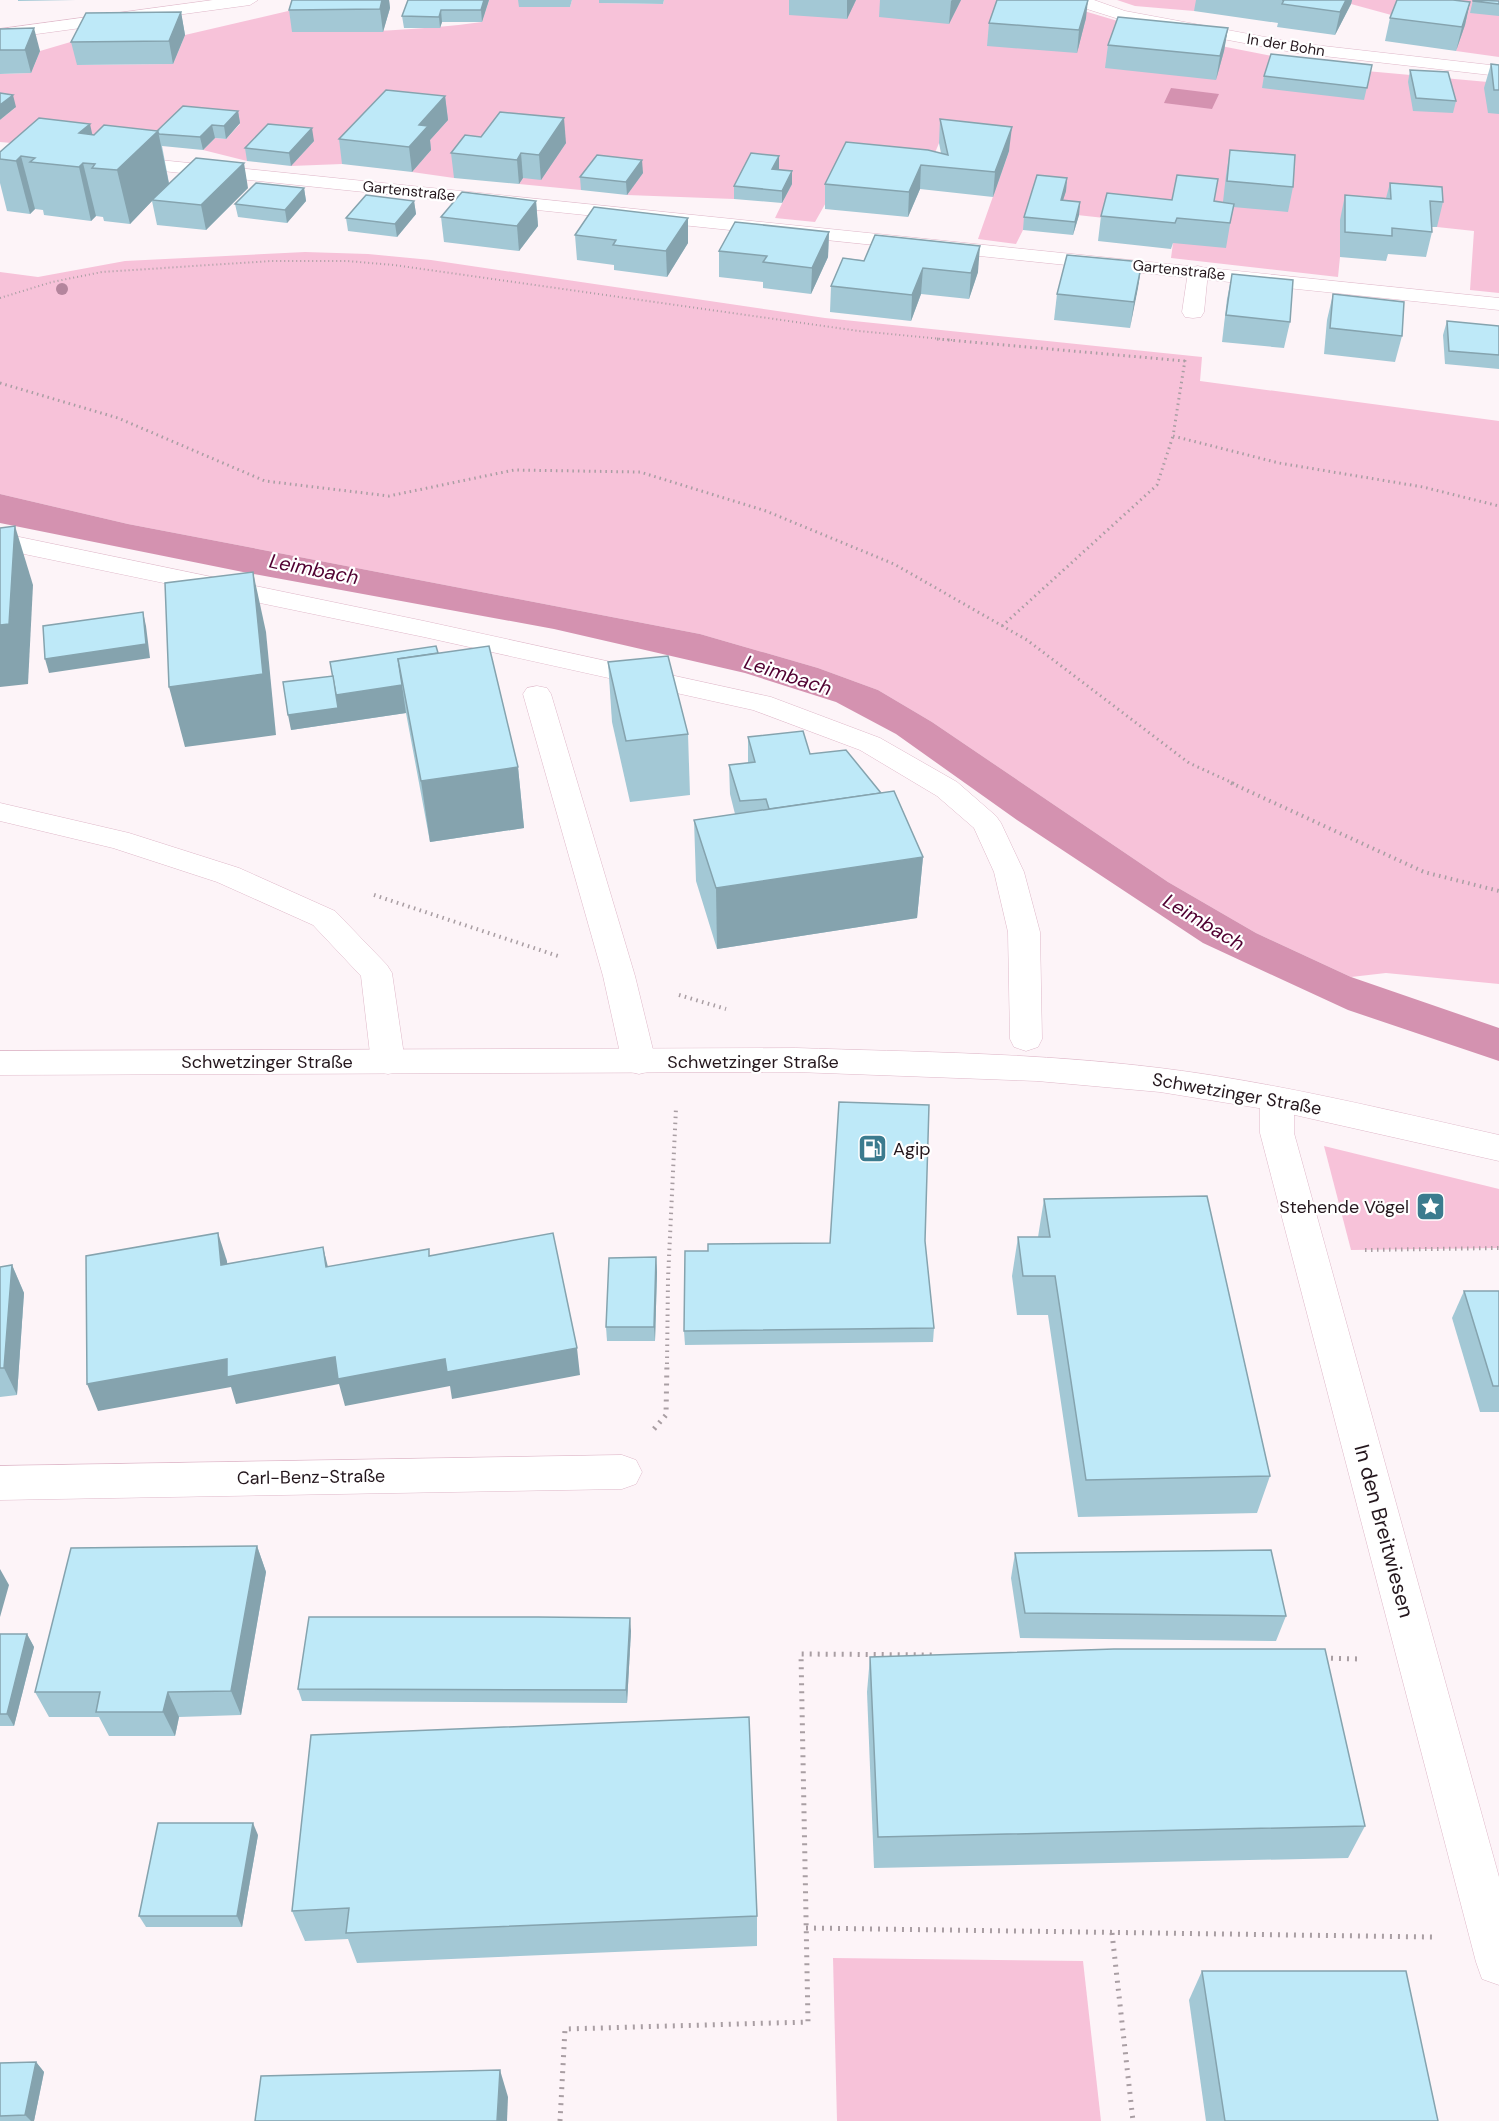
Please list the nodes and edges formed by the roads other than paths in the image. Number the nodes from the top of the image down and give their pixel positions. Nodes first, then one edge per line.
1 (248, 0) edge
2 (1077, 0) edge
3 (0, 34) edge
4 (1499, 71) edge
5 (98, 159) edge
6 (1198, 272) junction
7 (1499, 304) edge
8 (1193, 312) dead end
9 (0, 541) edge
10 (537, 694) dead end
11 (0, 812) edge
12 (1026, 1039) dead end
13 (388, 1062) junction
14 (639, 1062) junction
15 (0, 1063) edge
16 (1277, 1099) junction
17 (1499, 1148) edge
18 (622, 1472) road end
19 (0, 1483) edge
20 (1496, 1950) edge

1 - 3 street
2 - 4 street, In der Bohn
5 - 6 street, Gartenstraße
6 - 7 street, Gartenstraße
6 - 8 street
9 - 12 street
10 - 14 street
11 - 13 street
13 - 14 street, Schwetzinger Straße
13 - 15 street, Schwetzinger Straße
14 - 16 street, Schwetzinger Straße
16 - 17 street, Schwetzinger Straße
16 - 20 street, In den Breitwiesen
18 - 19 street, Carl-Benz-Straße

